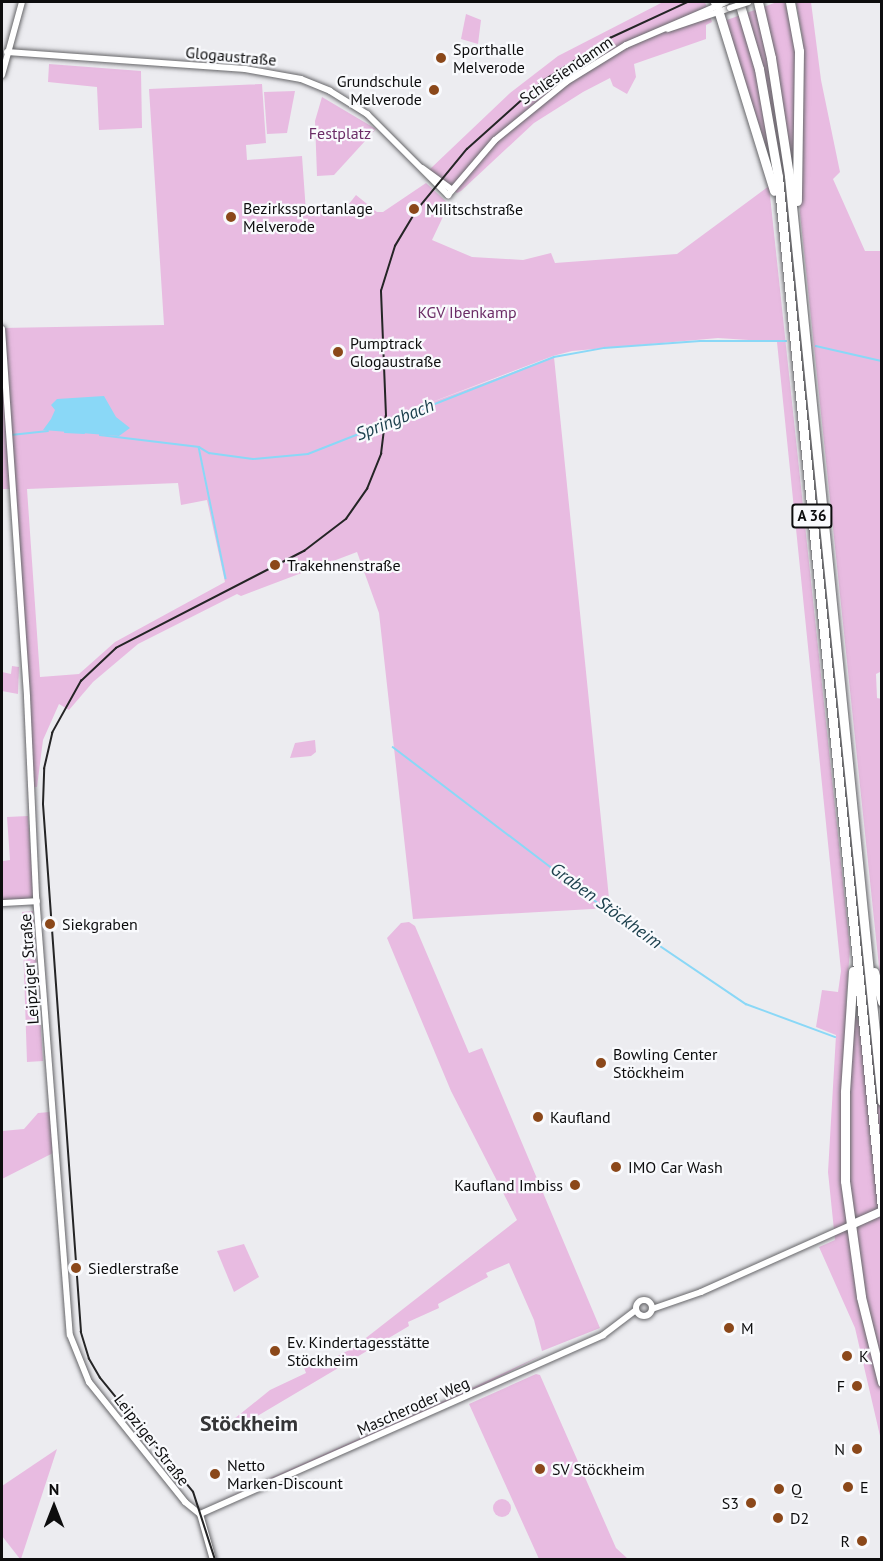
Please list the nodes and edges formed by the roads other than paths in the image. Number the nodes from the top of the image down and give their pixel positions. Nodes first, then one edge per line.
1 (22, 2) edge
2 (739, 2) edge
3 (748, 2) edge
4 (758, 2) edge
5 (790, 2) edge
6 (719, 5) edge
7 (7, 52) junction
8 (2, 75) edge
9 (450, 192) joint
10 (782, 220) junction
11 (795, 234) junction
12 (2, 329) edge
13 (861, 888) junction
14 (37, 901) junction
15 (2, 903) edge
16 (855, 942) junction
17 (882, 1002) edge
18 (882, 1101) edge
19 (882, 1209) edge
20 (851, 1225) junction
21 (654, 1307) junction
22 (636, 1313) junction
23 (882, 1382) edge
24 (200, 1514) junction
25 (213, 1560) edge

1 - 7 street
2 - 10 highway, A 36
3 - 6 street, Schlesiendamm, bridge
4 - 11 highway, A 36
5 - 11 highway
6 - 9 street, Schlesiendamm
6 - 10 highway
7 - 8 street
7 - 9 street, Glogaustraße
10 - 16 highway, A 36
11 - 13 highway, A 36
12 - 14 street, Leipziger Straße
13 - 17 highway
13 - 18 highway, A 36
14 - 15 street
14 - 24 street, Leipziger Straße
16 - 19 highway, A 36
16 - 20 highway
19 - 20 main road
20 - 21 street
20 - 23 highway
21 - 22 street
21 - 22 street
22 - 24 street, Mascheroder Weg
24 - 25 street

